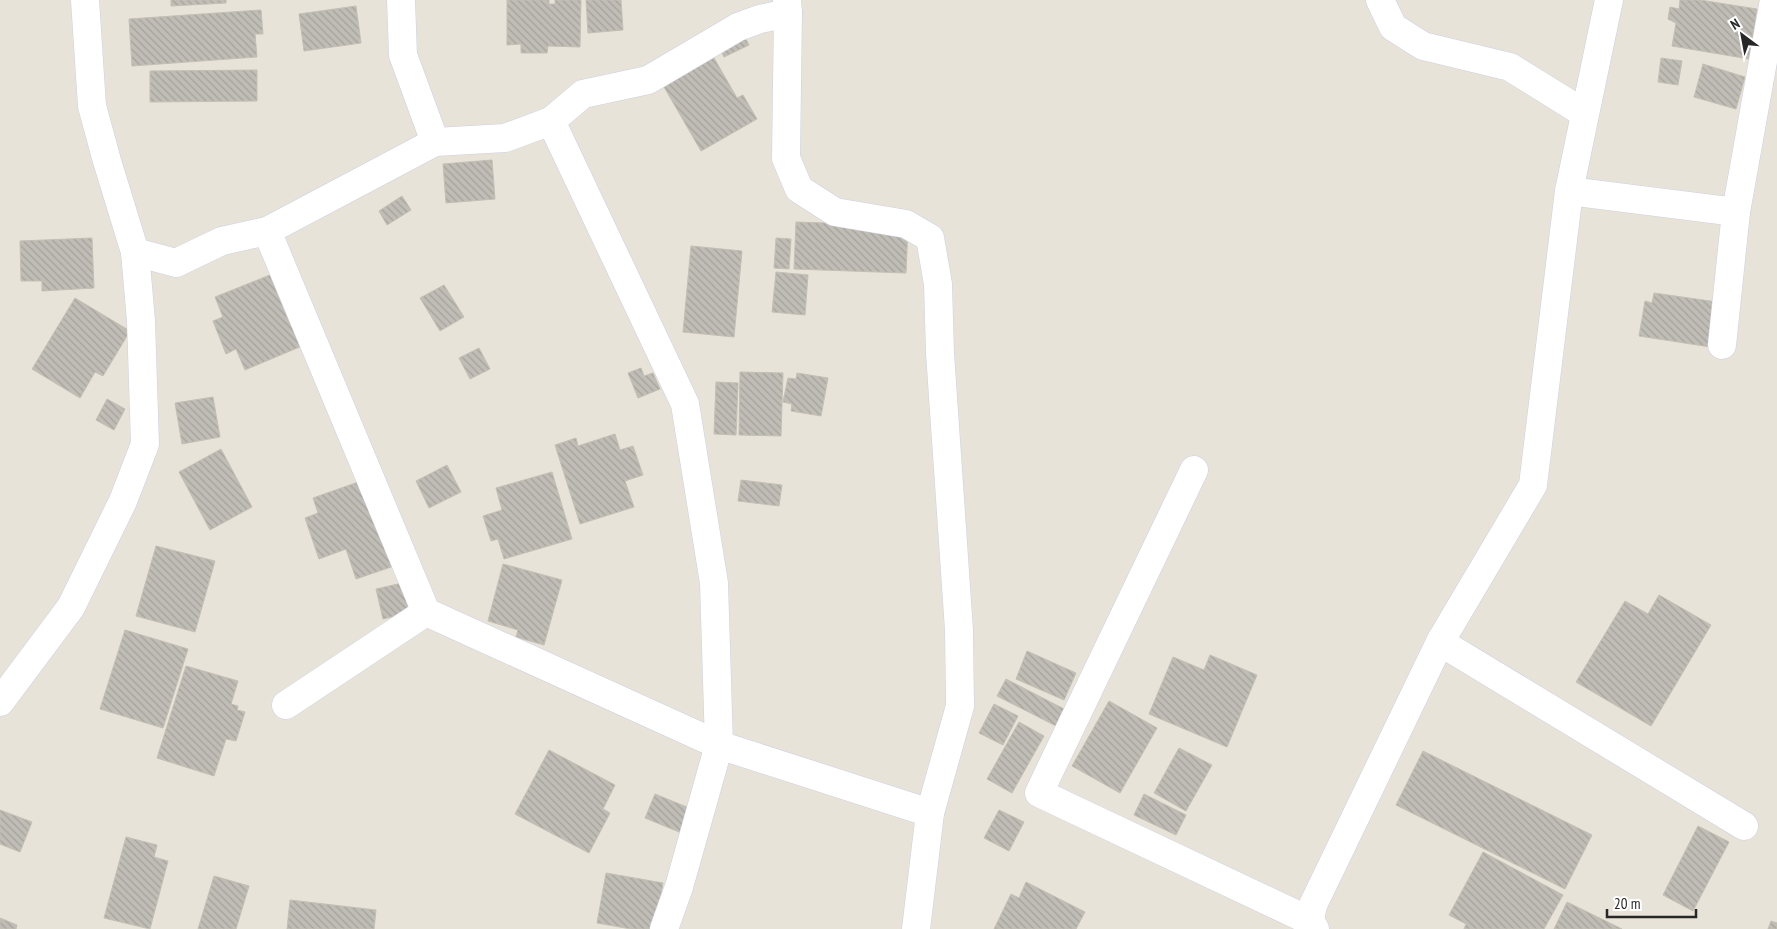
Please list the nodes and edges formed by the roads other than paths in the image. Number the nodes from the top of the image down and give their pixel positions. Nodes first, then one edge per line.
1 (85, 0) edge
2 (401, 0) edge
3 (1380, 0) edge
4 (1609, 0) edge
5 (1774, 0) edge
6 (788, 7) edge
7 (1584, 113) junction
8 (551, 121) junction
9 (435, 142) junction
10 (1569, 191) junction
11 (1736, 212) junction
12 (267, 231) junction
13 (135, 252) junction
14 (1722, 345) dead end
15 (1194, 470) dead end
16 (426, 612) junction
17 (1440, 642) junction
18 (0, 702) edge
19 (286, 705) dead end
20 (719, 745) junction
21 (930, 813) junction
22 (1744, 826) dead end
23 (1313, 925) edge
24 (664, 929) edge
25 (916, 929) edge

1 - 13 street
2 - 9 street
3 - 7 street
4 - 7 street
5 - 11 street
6 - 8 street
6 - 21 street
7 - 10 street
8 - 9 street
8 - 20 street
9 - 12 street
10 - 11 street
10 - 17 street
11 - 14 street
12 - 13 street
12 - 16 street
13 - 18 street
15 - 23 street
16 - 19 street
16 - 20 street
17 - 22 street
17 - 23 street
20 - 21 street
20 - 24 street
21 - 25 street

